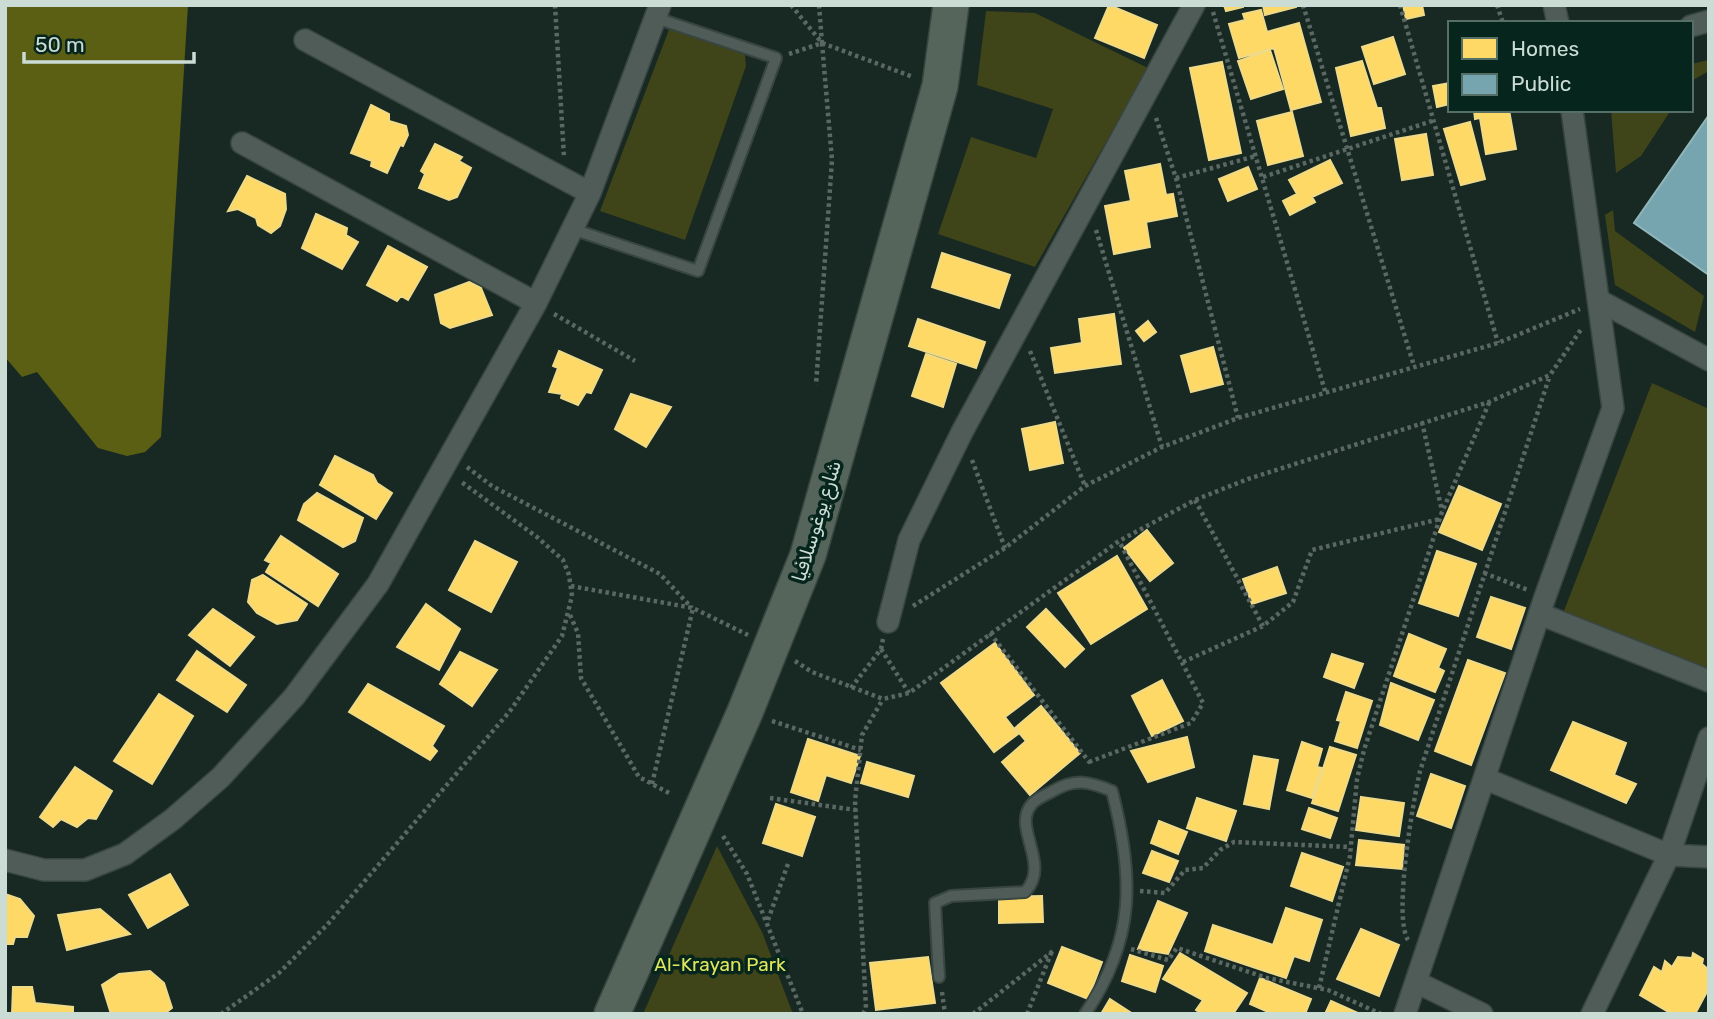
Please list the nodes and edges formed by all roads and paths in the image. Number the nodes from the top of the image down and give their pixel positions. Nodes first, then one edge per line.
1 (555, 5) edge
2 (791, 5) edge
3 (818, 5) edge
4 (951, 5) edge
5 (1194, 5) edge
6 (1210, 5) edge
7 (1303, 5) edge
8 (1400, 5) edge
9 (658, 12) edge
10 (305, 40) dead end
11 (822, 43) junction
12 (776, 58) junction
13 (940, 86) junction
14 (1147, 93) junction
15 (1572, 112) edge
16 (1432, 121) junction
17 (242, 143) dead end
18 (1347, 149) junction
19 (1256, 156) junction
20 (1263, 177) junction
21 (1175, 178) junction
22 (565, 179) junction
23 (590, 193) junction
24 (1088, 202) junction
25 (572, 229) junction
26 (1600, 301) junction
27 (536, 303) junction
28 (1020, 327) junction
29 (1499, 343) junction
30 (1709, 360) edge
31 (635, 361) dead end
32 (1414, 366) junction
33 (1550, 374) junction
34 (816, 385) dead end
35 (1325, 391) junction
36 (1489, 402) junction
37 (1238, 418) junction
38 (1422, 422) junction
39 (962, 432) junction
40 (1162, 447) junction
41 (448, 463) junction
42 (1085, 486) junction
43 (1195, 499) junction
44 (1442, 512) junction
45 (1440, 519) junction
46 (1119, 541) junction
47 (1005, 548) junction
48 (1484, 573) junction
49 (571, 586) junction
50 (1542, 605) junction
51 (692, 608) junction
52 (569, 614) junction
53 (888, 622) joint
54 (1263, 626) junction
55 (990, 633) junction
56 (773, 647) junction
57 (1182, 662) junction
58 (1709, 681) edge
59 (851, 688) junction
60 (909, 693) junction
61 (883, 699) junction
62 (745, 712) junction
63 (1709, 738) edge
64 (861, 750) junction
65 (1089, 762) junction
66 (1486, 779) junction
67 (652, 784) junction
68 (1112, 791) junction
69 (669, 793) dead end
70 (770, 797) dead end
71 (856, 810) junction
72 (723, 836) dead end
73 (1350, 847) junction
74 (1670, 855) junction
75 (1709, 857) edge
76 (5, 860) edge
77 (789, 861) dead end
78 (1128, 890) junction
79 (767, 921) junction
80 (1120, 946) junction
81 (1427, 951) junction
82 (939, 977) joint
83 (1416, 982) junction
84 (1319, 988) junction
85 (222, 1014) edge
86 (612, 1014) edge
87 (803, 1014) edge
88 (863, 1014) edge
89 (944, 1014) edge
90 (973, 1014) edge
91 (1027, 1014) edge
92 (1085, 1014) edge
93 (1381, 1014) edge
94 (1405, 1014) edge
95 (1482, 1014) edge
96 (1592, 1014) edge

1 - 22 path
2 - 11 path
3 - 11 path
4 - 13 main road, شارع يوغوسلافيا
5 - 14 street
6 - 19 path
7 - 18 path
8 - 16 path
9 - 12 lane
9 - 23 street
10 - 22 street
11 - 12 path
11 - 13 path
11 - 34 path
12 - 25 lane
13 - 56 main road, شارع يوغوسلافيا
14 - 21 path
14 - 24 street
15 - 26 street
16 - 18 path
16 - 29 path
17 - 27 street
18 - 20 path
18 - 32 path
19 - 20 path
19 - 21 path
20 - 35 path
21 - 37 path
22 - 23 street
23 - 25 street
24 - 28 street
24 - 40 path
25 - 27 street
26 - 29 path
26 - 30 street
26 - 33 path
26 - 50 street
27 - 31 path
27 - 41 street
28 - 39 street
28 - 42 path
29 - 32 path
32 - 35 path
33 - 36 path
33 - 48 path
35 - 37 path
36 - 38 path
36 - 44 path
37 - 40 path
38 - 43 path
38 - 44 path
39 - 47 path
39 - 53 street
40 - 42 path
41 - 49 path
41 - 51 path
41 - 76 street
42 - 47 path
43 - 46 path
43 - 54 path
44 - 45 path
45 - 54 path
45 - 73 path
46 - 55 path
46 - 57 path
47 - 53 path
48 - 50 path
48 - 81 path
49 - 51 path
49 - 52 path
50 - 58 street
50 - 66 street
51 - 56 path
51 - 67 path
52 - 67 path
52 - 85 path
54 - 57 path
55 - 60 path
55 - 65 path
56 - 59 path
56 - 62 main road, شارع يوغوسلافيا
57 - 65 path
59 - 60 path
59 - 61 path
60 - 61 path
61 - 64 path
62 - 64 path
62 - 86 main road, شارع يوغوسلافيا
63 - 74 street
64 - 71 path
65 - 68 path
66 - 74 street
66 - 81 street
67 - 69 path
68 - 78 lane
68 - 82 lane
70 - 71 path
71 - 88 path
72 - 79 path
73 - 78 path
73 - 84 path
74 - 75 street
74 - 96 street
77 - 79 path
78 - 80 lane
79 - 87 path
80 - 84 path
80 - 92 lane
81 - 83 street
82 - 89 path
83 - 94 street
83 - 95 street
84 - 93 path
90 - 91 path

